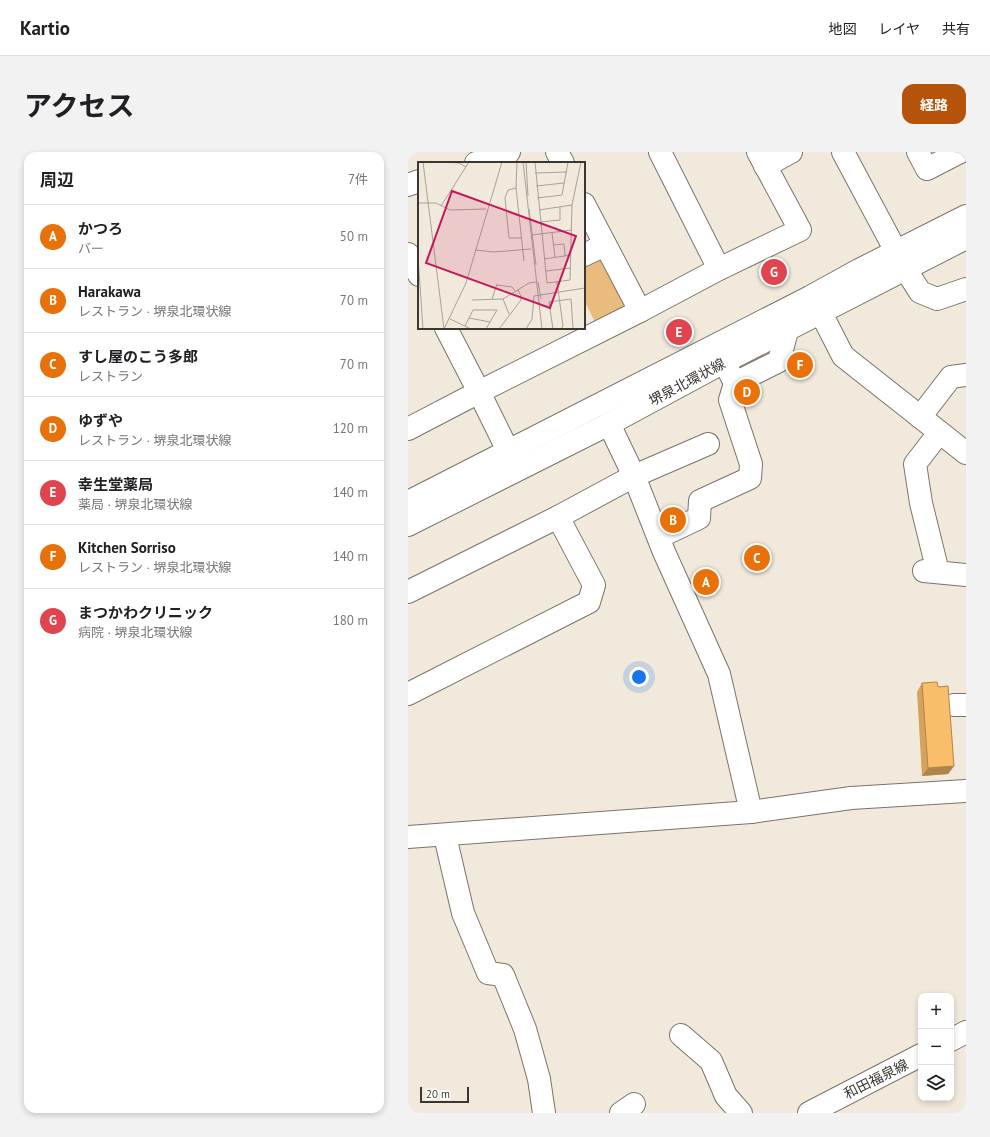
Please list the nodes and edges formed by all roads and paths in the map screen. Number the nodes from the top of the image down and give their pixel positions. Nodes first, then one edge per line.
1 (509, 152) edge
2 (557, 152) edge
3 (660, 152) edge
4 (791, 152) edge
5 (843, 152) edge
6 (918, 152) edge
7 (960, 152) edge
8 (761, 159) edge
9 (479, 162) edge
10 (562, 162) edge
11 (418, 182) edge
12 (408, 185) edge
13 (585, 206) edge
14 (966, 216) edge
15 (966, 238) edge
16 (605, 245) junction
17 (408, 254) edge
18 (585, 255) edge
19 (900, 261) junction
20 (719, 268) junction
21 (418, 273) edge
22 (966, 289) edge
23 (640, 312) junction
24 (821, 314) junction
25 (447, 329) edge
26 (787, 330) junction
27 (724, 362) junction
28 (966, 375) edge
29 (736, 383) junction
30 (479, 392) junction
31 (920, 417) junction
32 (609, 424) junction
33 (408, 429) edge
34 (939, 433) junction
35 (708, 444) dead end
36 (508, 451) junction
37 (966, 453) edge
38 (517, 470) junction
39 (634, 476) junction
40 (408, 502) edge
41 (558, 517) junction
42 (408, 525) edge
43 (659, 537) junction
44 (966, 575) edge
45 (408, 592) edge
46 (408, 694) edge
47 (966, 791) edge
48 (751, 812) junction
49 (445, 836) junction
50 (408, 837) edge
51 (966, 1032) edge
52 (681, 1034) dead end
53 (954, 1038) edge
54 (918, 1057) edge
55 (544, 1113) edge
56 (741, 1113) edge
57 (809, 1113) edge

1 - 9 street
2 - 10 street
3 - 20 street
4 - 8 street
5 - 19 street
6 - 7 street
8 - 20 street
11 - 12 street
13 - 16 street
14 - 19 street, 堺泉北環状線
15 - 19 street, 堺泉北環状線
16 - 18 street
16 - 23 street
17 - 21 street
19 - 22 street
19 - 24 street, 堺泉北環状線
19 - 36 street, 堺泉北環状線
20 - 23 street
23 - 30 street
24 - 26 street, 堺泉北環状線
24 - 31 street
25 - 30 street
26 - 27 street, 堺泉北環状線
26 - 29 street
27 - 29 street
27 - 32 street, 堺泉北環状線
28 - 31 street
29 - 43 street
30 - 33 street
30 - 36 street
31 - 34 street
32 - 38 street, 堺泉北環状線
32 - 39 street
34 - 37 street
34 - 44 street
35 - 39 street
36 - 38 street
36 - 40 street, 堺泉北環状線
38 - 42 street, 堺泉北環状線
39 - 41 street
39 - 43 street
41 - 45 street
41 - 46 street
43 - 48 street
47 - 48 street
48 - 49 street
49 - 50 street
49 - 55 street
51 - 53 street
52 - 56 street
54 - 57 street, 和田福泉線

